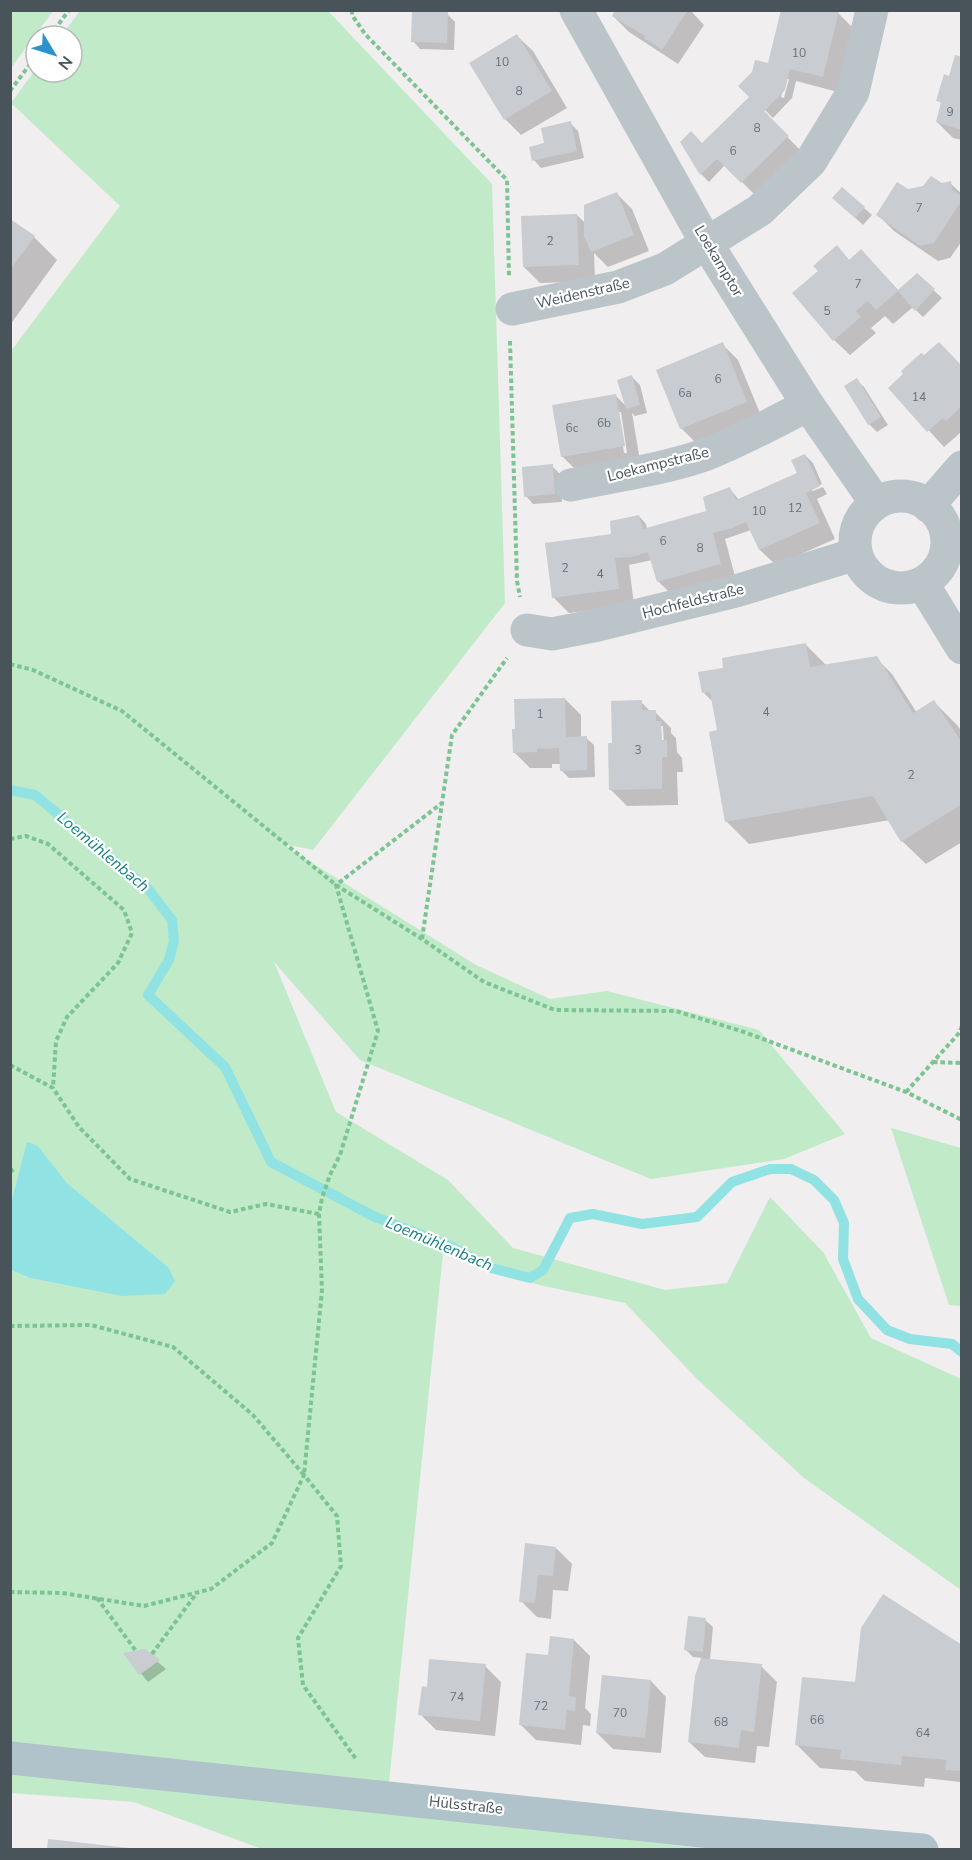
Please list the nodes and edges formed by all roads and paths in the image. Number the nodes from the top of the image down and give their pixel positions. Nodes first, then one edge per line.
1 (69, 10) edge
2 (576, 10) edge
3 (872, 10) edge
4 (59, 24) edge
5 (24, 72) edge
6 (10, 91) edge
7 (707, 244) junction
8 (512, 309) dead end
9 (808, 405) junction
10 (962, 467) edge
11 (571, 485) dead end
12 (876, 503) junction
13 (928, 506) junction
14 (856, 554) junction
15 (922, 583) junction
16 (526, 630) joint
17 (962, 648) edge
18 (10, 664) edge
19 (442, 803) junction
20 (10, 839) edge
21 (336, 885) junction
22 (422, 939) junction
23 (962, 1025) edge
24 (933, 1062) junction
25 (962, 1063) edge
26 (10, 1065) edge
27 (53, 1088) junction
28 (906, 1092) junction
29 (962, 1120) edge
30 (319, 1214) junction
31 (10, 1326) edge
32 (304, 1475) junction
33 (10, 1593) edge
34 (196, 1593) junction
35 (97, 1598) junction
36 (136, 1651) dead end
37 (152, 1654) dead end
38 (10, 1758) edge
39 (383, 1796) junction
40 (922, 1850) edge

1 - 4 path
2 - 7 street, Loekamptor
3 - 7 street, Weidenstraße
5 - 6 path
7 - 8 street, Weidenstraße
7 - 9 street, Loekamptor
9 - 11 street, Loekampstraße
9 - 12 street, Loekamptor
10 - 13 street
12 - 13 street
12 - 14 street
13 - 15 street
14 - 15 street
14 - 16 street, Hochfeldstraße
15 - 17 street
16 - 19 path
18 - 21 path
19 - 21 path
19 - 22 path
20 - 27 path
21 - 22 path
21 - 30 path
22 - 28 path
23 - 24 path
24 - 25 path
24 - 28 path
26 - 27 path
27 - 30 path
28 - 29 path
30 - 32 path
31 - 32 path
32 - 34 path
32 - 39 path
33 - 35 path
34 - 35 path
34 - 37 path
35 - 36 path
38 - 39 main road, Hülsstraße
39 - 40 main road, Hülsstraße

